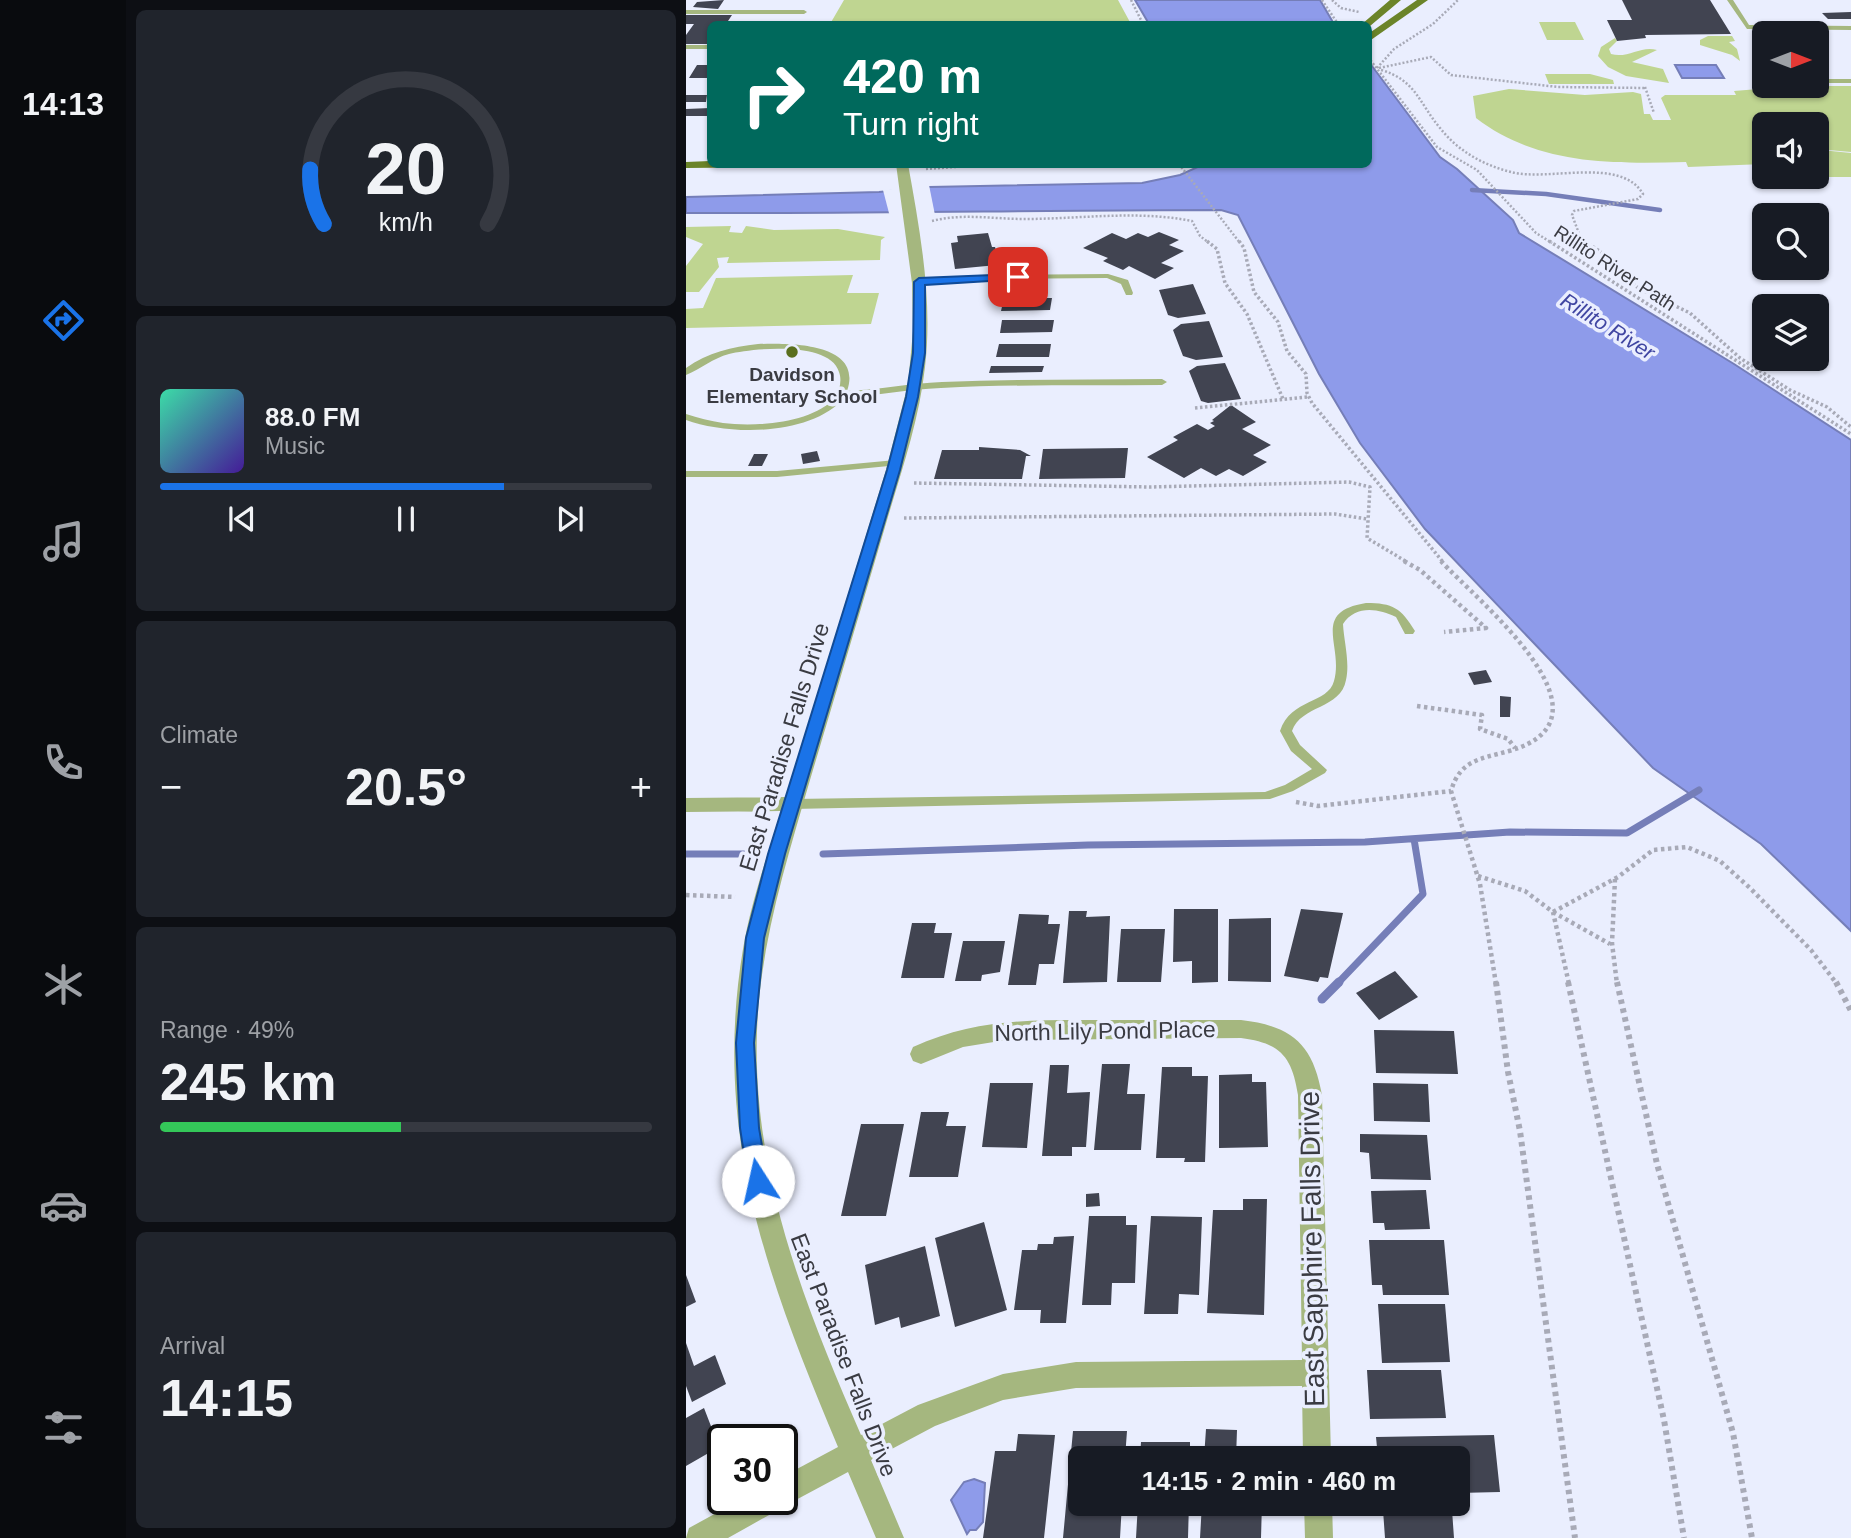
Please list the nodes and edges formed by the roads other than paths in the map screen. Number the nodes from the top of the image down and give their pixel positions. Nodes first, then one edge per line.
1 (1396, 0) edge
2 (1423, 0) edge
3 (1730, 0) edge
4 (686, 12) edge
5 (804, 12) dead end
6 (1368, 19) edge
7 (1851, 28) edge
8 (1372, 36) edge
9 (686, 47) edge
10 (707, 47) edge
11 (1829, 81) edge
12 (1851, 81) edge
13 (686, 165) edge
14 (707, 165) edge
15 (903, 168) edge
16 (919, 282) junction
17 (1129, 293) dead end
18 (686, 372) edge
19 (846, 381) junction
20 (1162, 382) dead end
21 (914, 386) junction
22 (891, 388) junction
23 (841, 394) junction
24 (686, 417) edge
25 (896, 463) junction
26 (686, 474) edge
27 (1409, 631) dead end
28 (793, 804) junction
29 (686, 805) edge
30 (1290, 1045) joint
31 (921, 1054) dead end
32 (1315, 1373) junction
33 (1317, 1446) edge
34 (855, 1452) junction
35 (798, 1483) edge
36 (741, 1515) edge
37 (1318, 1516) edge
38 (699, 1538) edge
39 (890, 1538) edge
40 (1319, 1538) edge

1 - 6 main road
2 - 8 main road
3 - 7 lane
4 - 5 lane
9 - 10 lane
11 - 12 lane
13 - 14 main road
15 - 16 street, East Paradise Falls Drive
16 - 17 lane
16 - 21 street, East Paradise Falls Drive
18 - 19 lane
19 - 22 lane
19 - 23 lane
20 - 21 lane
21 - 22 lane
21 - 25 street, East Paradise Falls Drive
22 - 23 lane
23 - 24 lane
25 - 26 lane
25 - 28 street, East Paradise Falls Drive
27 - 28 lane
28 - 29 street
28 - 34 street, East Paradise Falls Drive
30 - 31 street, North Lily Pond Place
30 - 32 street, East Sapphire Falls Drive
32 - 33 street, East Sapphire Falls Drive
32 - 34 street
34 - 35 street
34 - 39 street, East Paradise Falls Drive
36 - 38 street
37 - 40 street

